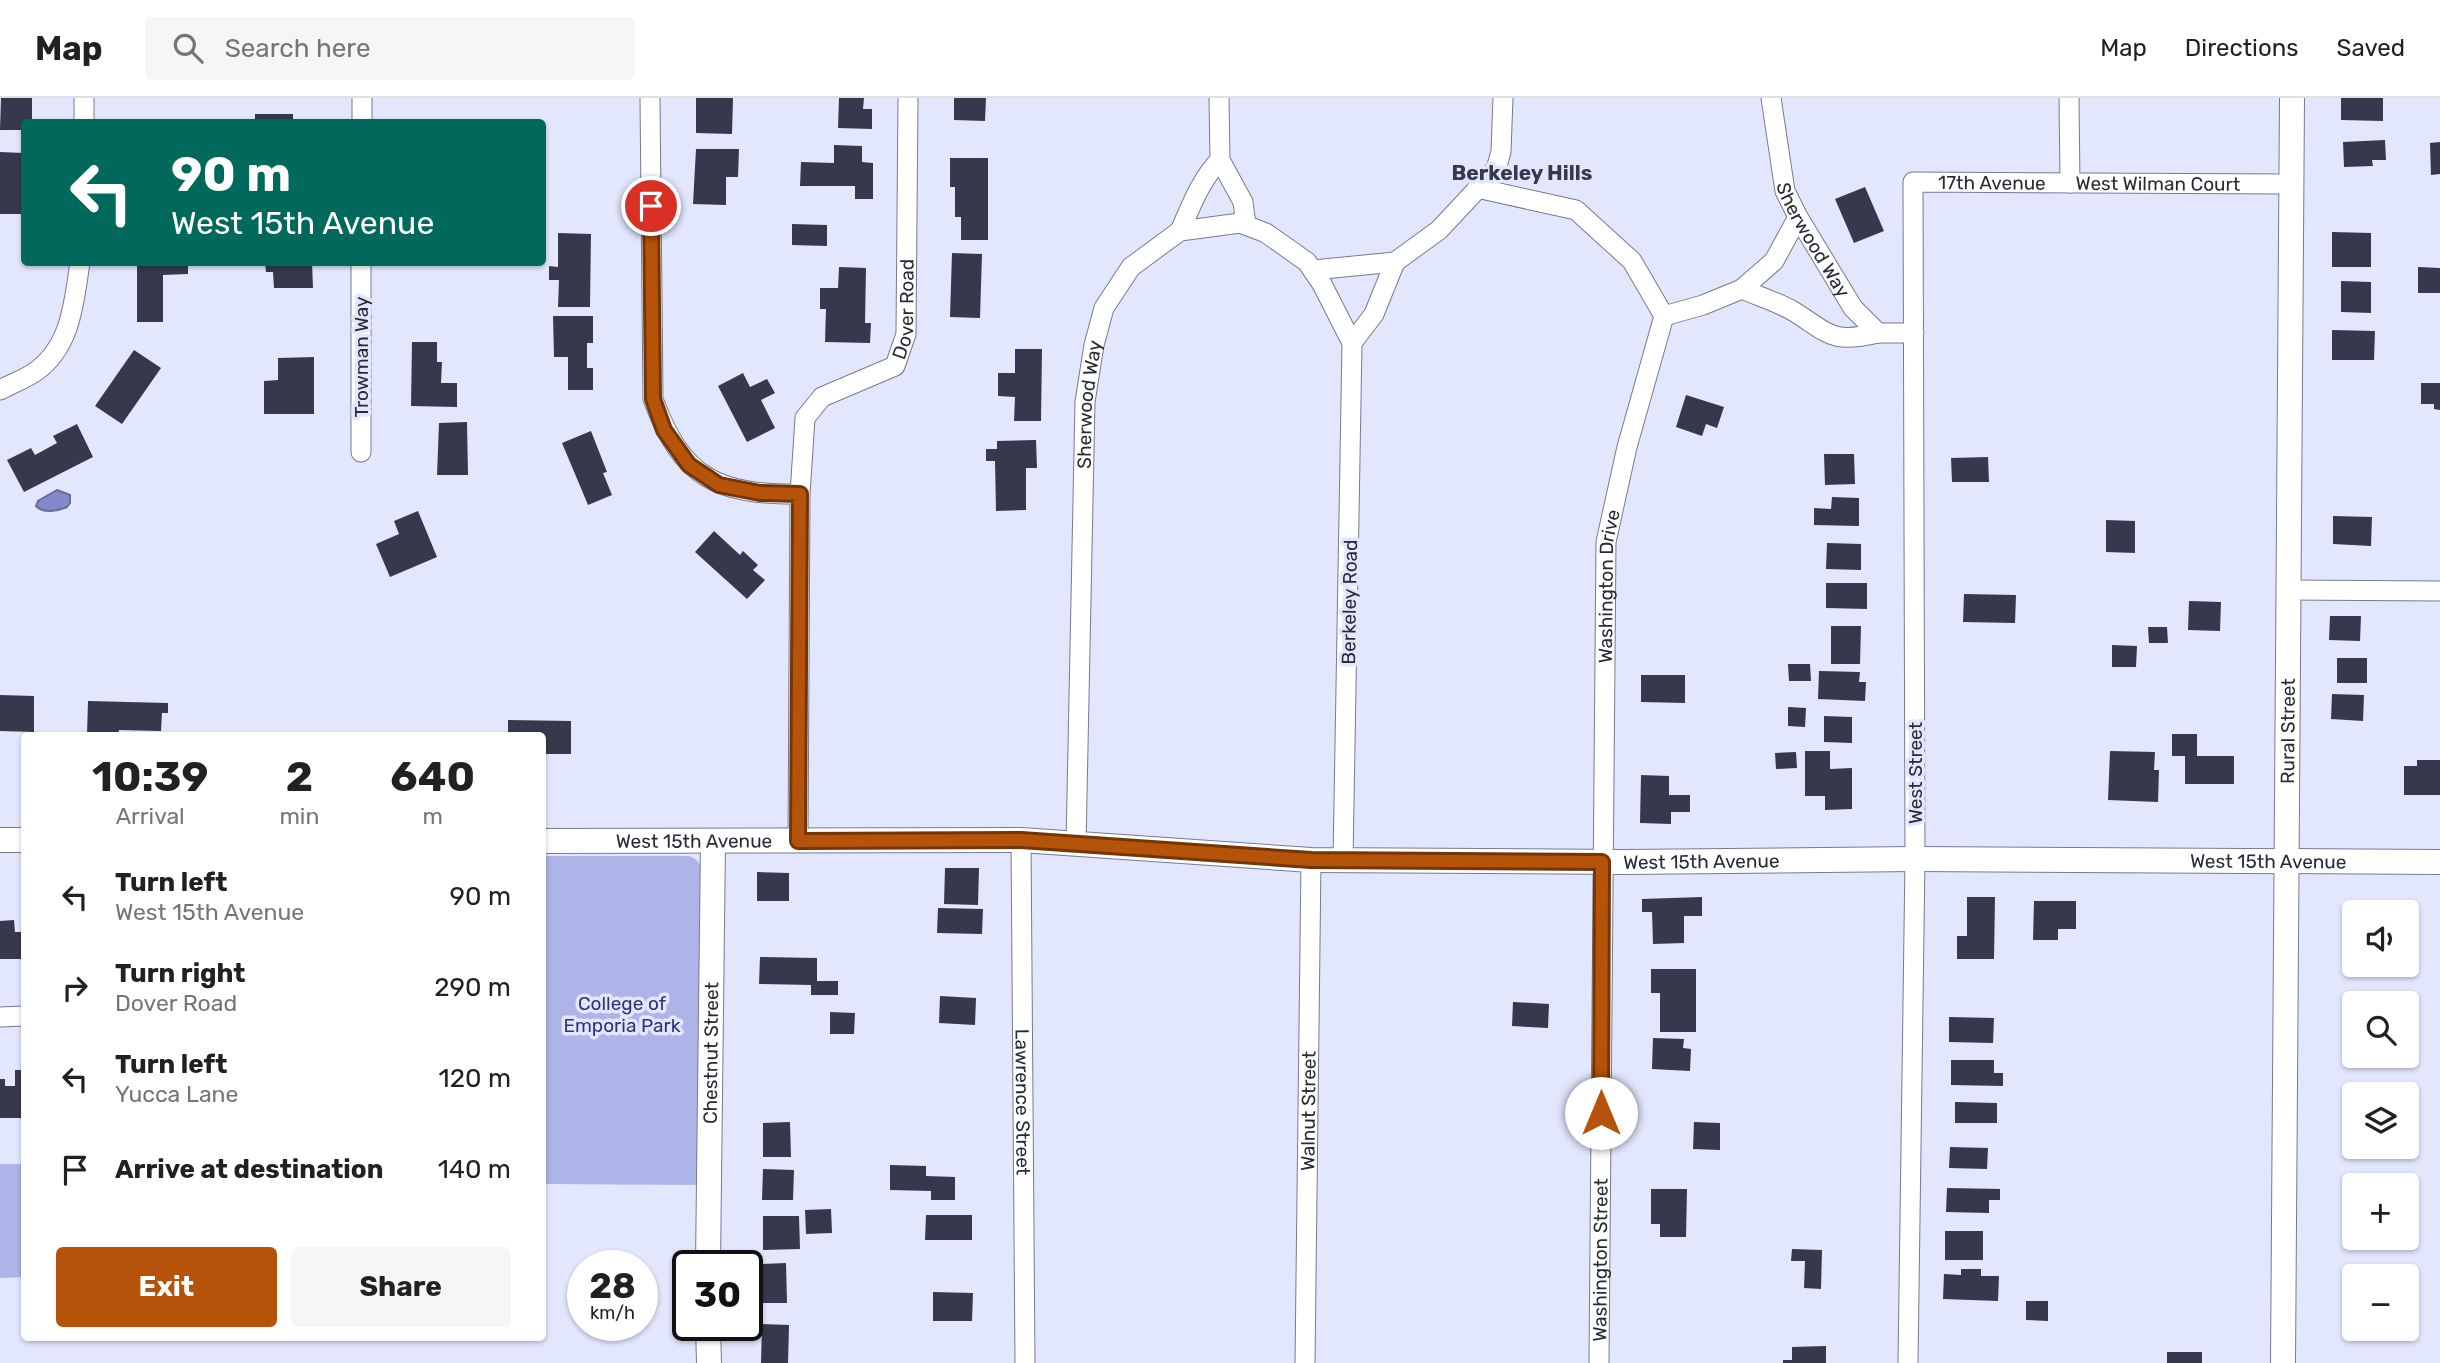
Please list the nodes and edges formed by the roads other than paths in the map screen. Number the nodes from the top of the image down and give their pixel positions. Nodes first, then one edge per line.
1 (84, 98) edge
2 (362, 98) edge
3 (650, 98) edge
4 (908, 98) edge
5 (1219, 98) edge
6 (1503, 98) edge
7 (1771, 98) edge
8 (2069, 98) edge
9 (2292, 98) edge
10 (84, 119) edge
11 (362, 119) edge
12 (1220, 160) junction
13 (1913, 182) joint
14 (2070, 183) junction
15 (2290, 184) junction
16 (1477, 188) junction
17 (1798, 217) junction
18 (1247, 225) junction
19 (1180, 231) junction
20 (1395, 262) junction
21 (79, 266) edge
22 (361, 266) edge
23 (1312, 270) junction
24 (1742, 289) junction
25 (1664, 316) junction
26 (1878, 333) junction
27 (1913, 333) junction
28 (1352, 343) junction
29 (0, 390) edge
30 (361, 452) dead end
31 (800, 494) junction
32 (2288, 590) junction
33 (2440, 591) edge
34 (0, 840) edge
35 (21, 840) edge
36 (1021, 840) junction
37 (546, 841) edge
38 (713, 841) junction
39 (798, 841) junction
40 (1076, 845) junction
41 (1915, 859) junction
42 (1311, 860) junction
43 (1343, 860) junction
44 (2287, 861) junction
45 (1602, 862) junction
46 (2440, 862) edge
47 (21, 1016) edge
48 (0, 1017) edge
49 (708, 1250) edge
50 (708, 1341) edge
51 (709, 1363) edge
52 (1025, 1363) edge
53 (1305, 1363) edge
54 (1599, 1363) edge
55 (1908, 1363) edge
56 (2283, 1363) edge

1 - 10 street
2 - 11 street
3 - 31 street
4 - 31 street, Dover Road
5 - 12 street
6 - 16 street
7 - 17 street, Sherwood Way
8 - 14 street, West Wilman Court
9 - 15 street, Rural Street
12 - 18 street
12 - 19 street
13 - 14 street, 17th Avenue
13 - 27 street, West Street
14 - 15 street, West Wilman Court
15 - 32 street, Rural Street
16 - 20 street
16 - 25 street
17 - 24 street
17 - 26 street, Sherwood Way
18 - 19 street, Sherwood Way
18 - 23 street, Sherwood Way
19 - 40 street, Sherwood Way
20 - 23 street
20 - 28 street
21 - 29 street
22 - 30 street, Trowman Way
23 - 28 street, Sherwood Way
24 - 25 street
24 - 26 street
25 - 45 street, Washington Drive
26 - 27 street
27 - 41 street, West Street
28 - 43 street, Berkeley Road
31 - 39 street, Dover Road
32 - 33 street
32 - 44 street, Rural Street
34 - 35 street
36 - 39 street, West 15th Avenue
36 - 40 street, West 15th Avenue
36 - 52 street, Lawrence Street
37 - 38 street, West 15th Avenue
38 - 39 street, West 15th Avenue
38 - 49 street, Chestnut Street
40 - 42 street, West 15th Avenue
41 - 44 street, West 15th Avenue
41 - 45 street, West 15th Avenue
41 - 55 street, West Street
42 - 43 street, West 15th Avenue
42 - 53 street, Walnut Street
43 - 45 street, West 15th Avenue
44 - 46 street, West 15th Avenue
44 - 56 street, Rural Street
45 - 54 street, Washington Street
47 - 48 street
50 - 51 street

